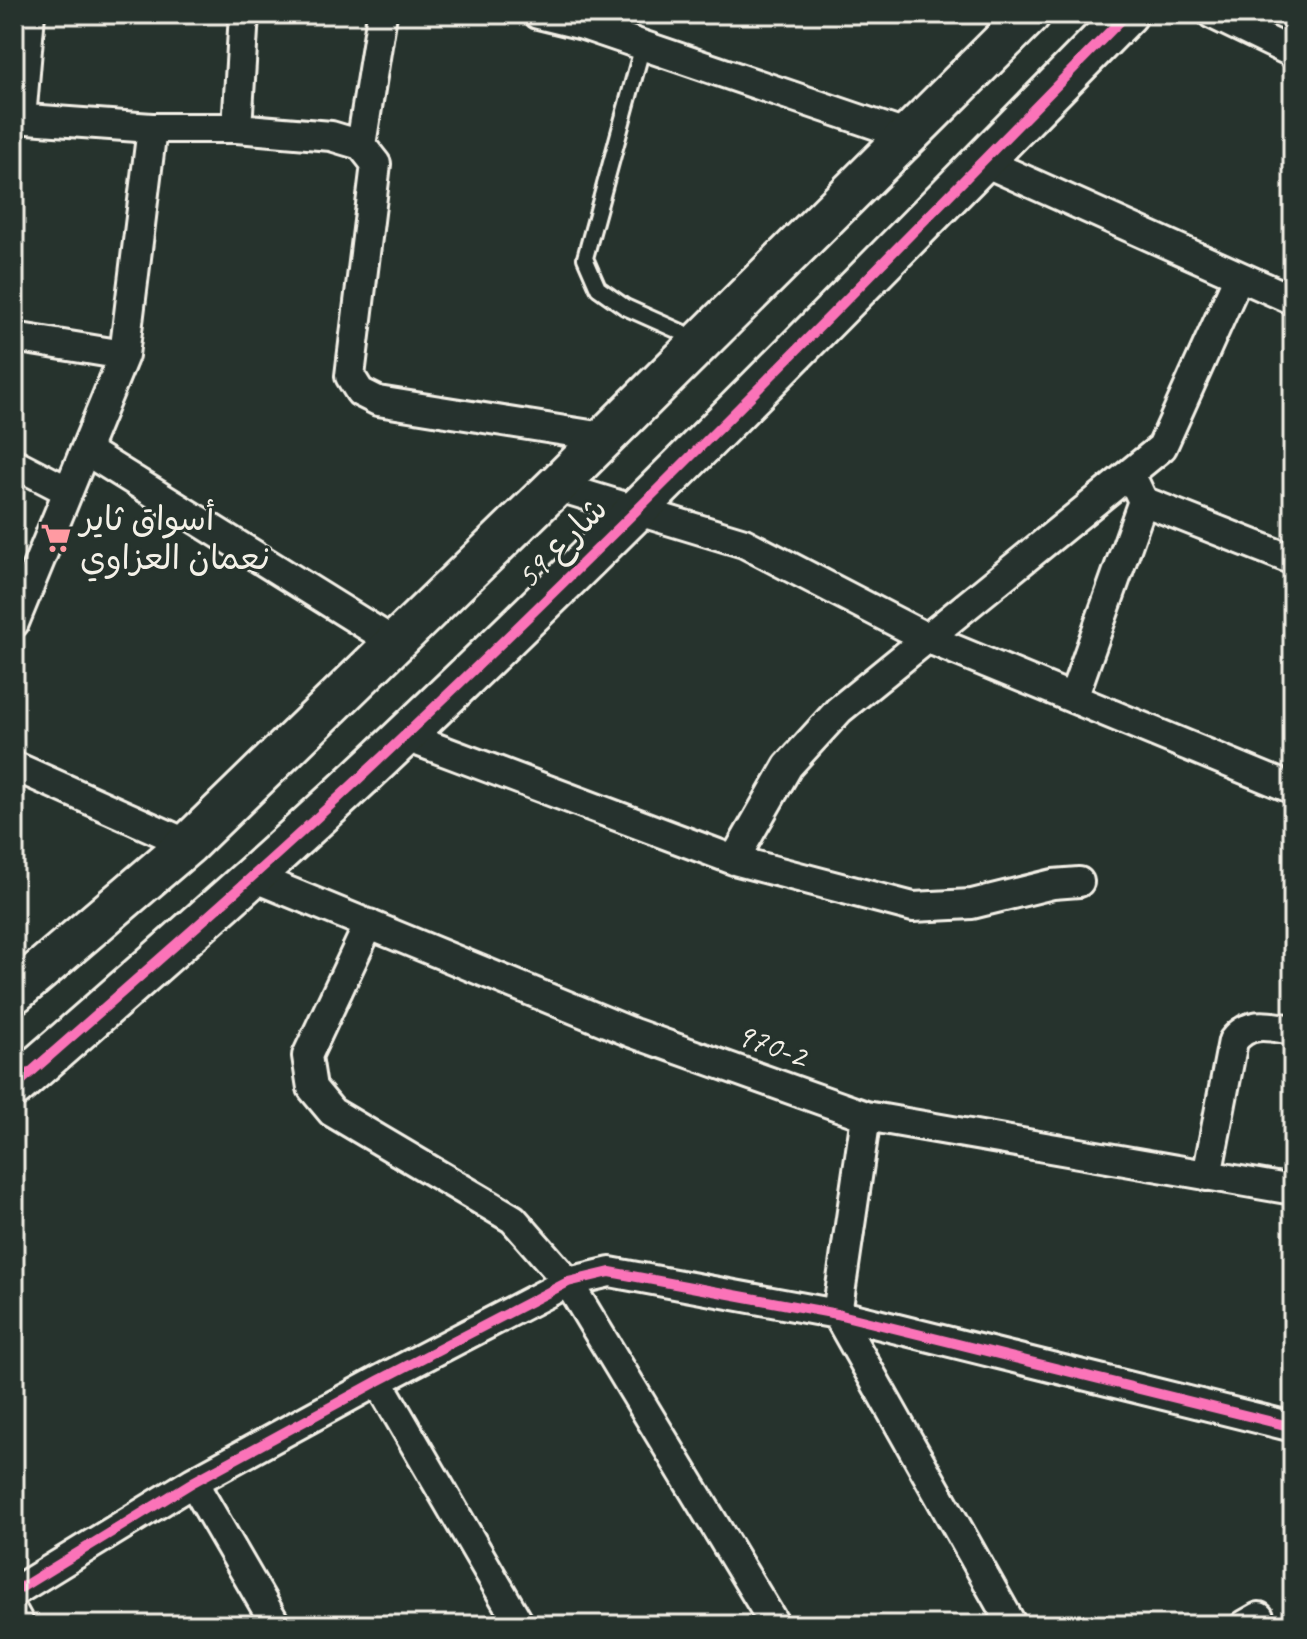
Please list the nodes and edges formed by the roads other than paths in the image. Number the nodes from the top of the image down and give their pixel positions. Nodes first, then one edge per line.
1 (30, 14) edge
2 (244, 14) edge
3 (382, 14) edge
4 (538, 14) edge
5 (1030, 14) edge
6 (1127, 14) edge
7 (1212, 14) edge
8 (586, 19) edge
9 (643, 45) junction
10 (1293, 53) edge
11 (18, 118) edge
12 (152, 128) junction
13 (237, 128) junction
14 (906, 135) junction
15 (361, 145) junction
16 (982, 161) junction
17 (1238, 278) junction
18 (1293, 300) edge
19 (14, 337) edge
20 (699, 340) junction
21 (124, 355) junction
22 (603, 437) junction
23 (85, 450) junction
24 (14, 463) edge
25 (1131, 475) junction
26 (556, 486) junction
27 (68, 491) junction
28 (1143, 501) junction
29 (634, 510) junction
30 (1293, 560) edge
31 (14, 623) edge
32 (929, 639) junction
33 (395, 643) junction
34 (1073, 698) junction
35 (404, 736) junction
36 (14, 766) edge
37 (1293, 789) edge
38 (188, 844) junction
39 (734, 860) junction
40 (253, 877) junction
41 (1079, 882) dead end
42 (369, 924) junction
43 (14, 993) edge
44 (1293, 1030) edge
45 (14, 1087) edge
46 (866, 1116) junction
47 (1207, 1176) junction
48 (1293, 1190) edge
49 (568, 1282) junction
50 (837, 1314) junction
51 (378, 1381) junction
52 (1293, 1427) edge
53 (193, 1482) junction
54 (14, 1592) edge
55 (14, 1614) edge
56 (20, 1625) edge
57 (276, 1625) edge
58 (520, 1625) edge
59 (775, 1625) edge
60 (1012, 1625) edge

1 - 11 street
2 - 13 street
3 - 15 street
4 - 8 street
5 - 14 street, شارع 59
6 - 16 street, شارع 59
7 - 10 street
8 - 9 street
9 - 14 street
9 - 20 lane
11 - 12 street
12 - 13 street
12 - 21 street
13 - 15 street
14 - 20 street, شارع 59
15 - 22 street
16 - 17 street
16 - 29 street, شارع 59
17 - 18 street
17 - 25 street
19 - 21 street
20 - 22 street, شارع 59
21 - 23 street
22 - 26 street, شارع 59
23 - 27 street
23 - 33 street
24 - 27 street
25 - 28 street
25 - 32 street
26 - 29 street
26 - 33 street, شارع 59
27 - 31 street
28 - 30 street
28 - 34 street
29 - 32 street
29 - 35 street, شارع 59
32 - 34 street
32 - 39 street
33 - 38 street, شارع 59
34 - 37 street
35 - 39 street
35 - 40 street, شارع 59
36 - 38 street
38 - 43 street, شارع 59
39 - 41 street
40 - 42 street, 970-2
40 - 45 street, شارع 59
42 - 46 street, 970-2
42 - 49 street
44 - 47 street
46 - 47 street, 970-2
46 - 50 street
47 - 48 street, 970-2
49 - 50 street
49 - 51 street
49 - 59 street
50 - 52 street
50 - 60 street
51 - 53 street
51 - 58 street
53 - 54 street
53 - 57 street
55 - 56 street

